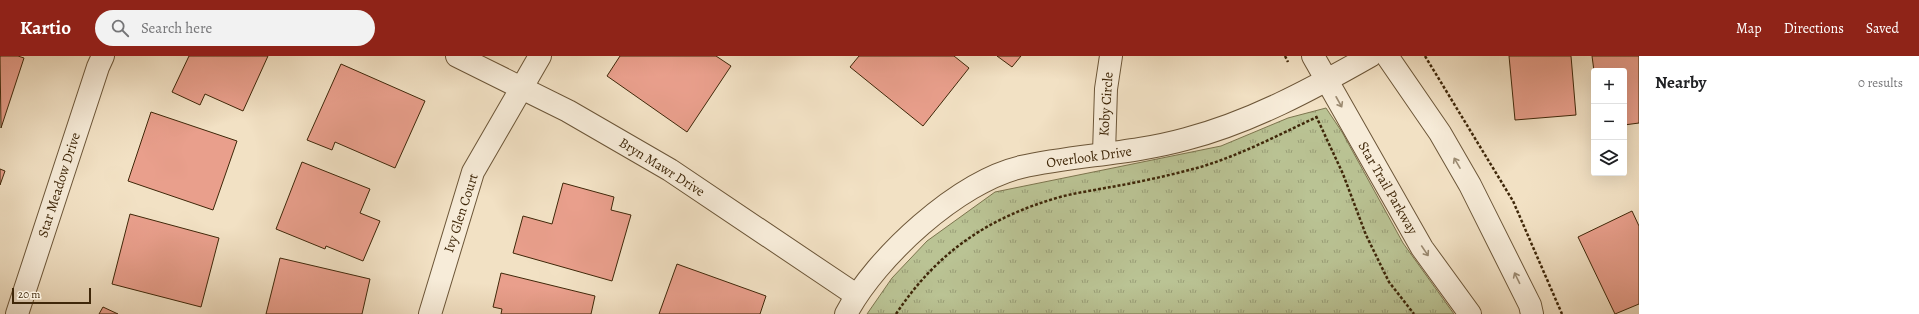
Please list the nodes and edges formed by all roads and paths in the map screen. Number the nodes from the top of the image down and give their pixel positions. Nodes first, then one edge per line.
1 (103, 56) edge
2 (457, 56) edge
3 (540, 56) edge
4 (1111, 56) edge
5 (1285, 56) edge
6 (1314, 56) edge
7 (1370, 56) edge
8 (1387, 56) edge
9 (1327, 80) junction
10 (521, 88) junction
11 (1304, 92) junction
12 (1317, 117) junction
13 (1104, 153) junction
14 (851, 305) edge
15 (16, 314) edge
16 (430, 314) edge
17 (896, 314) edge
18 (1414, 314) edge
19 (1470, 314) edge
20 (1532, 314) edge

1 - 15 street, Star Meadow Drive
2 - 10 street, Bryn Mawr Drive
3 - 10 street, Ivy Glen Court
4 - 13 street, Koby Circle
5 - 11 path
6 - 9 street, Star Trail Parkway
7 - 9 street, Overlook Drive
20 -> 8 street
9 - 11 street, Overlook Drive
9 -> 19 street, Star Trail Parkway
10 - 14 street, Bryn Mawr Drive
10 - 16 street, Ivy Glen Court
11 - 12 path
11 - 13 street, Overlook Drive
12 - 17 path
12 - 18 path
13 - 14 street, Overlook Drive

